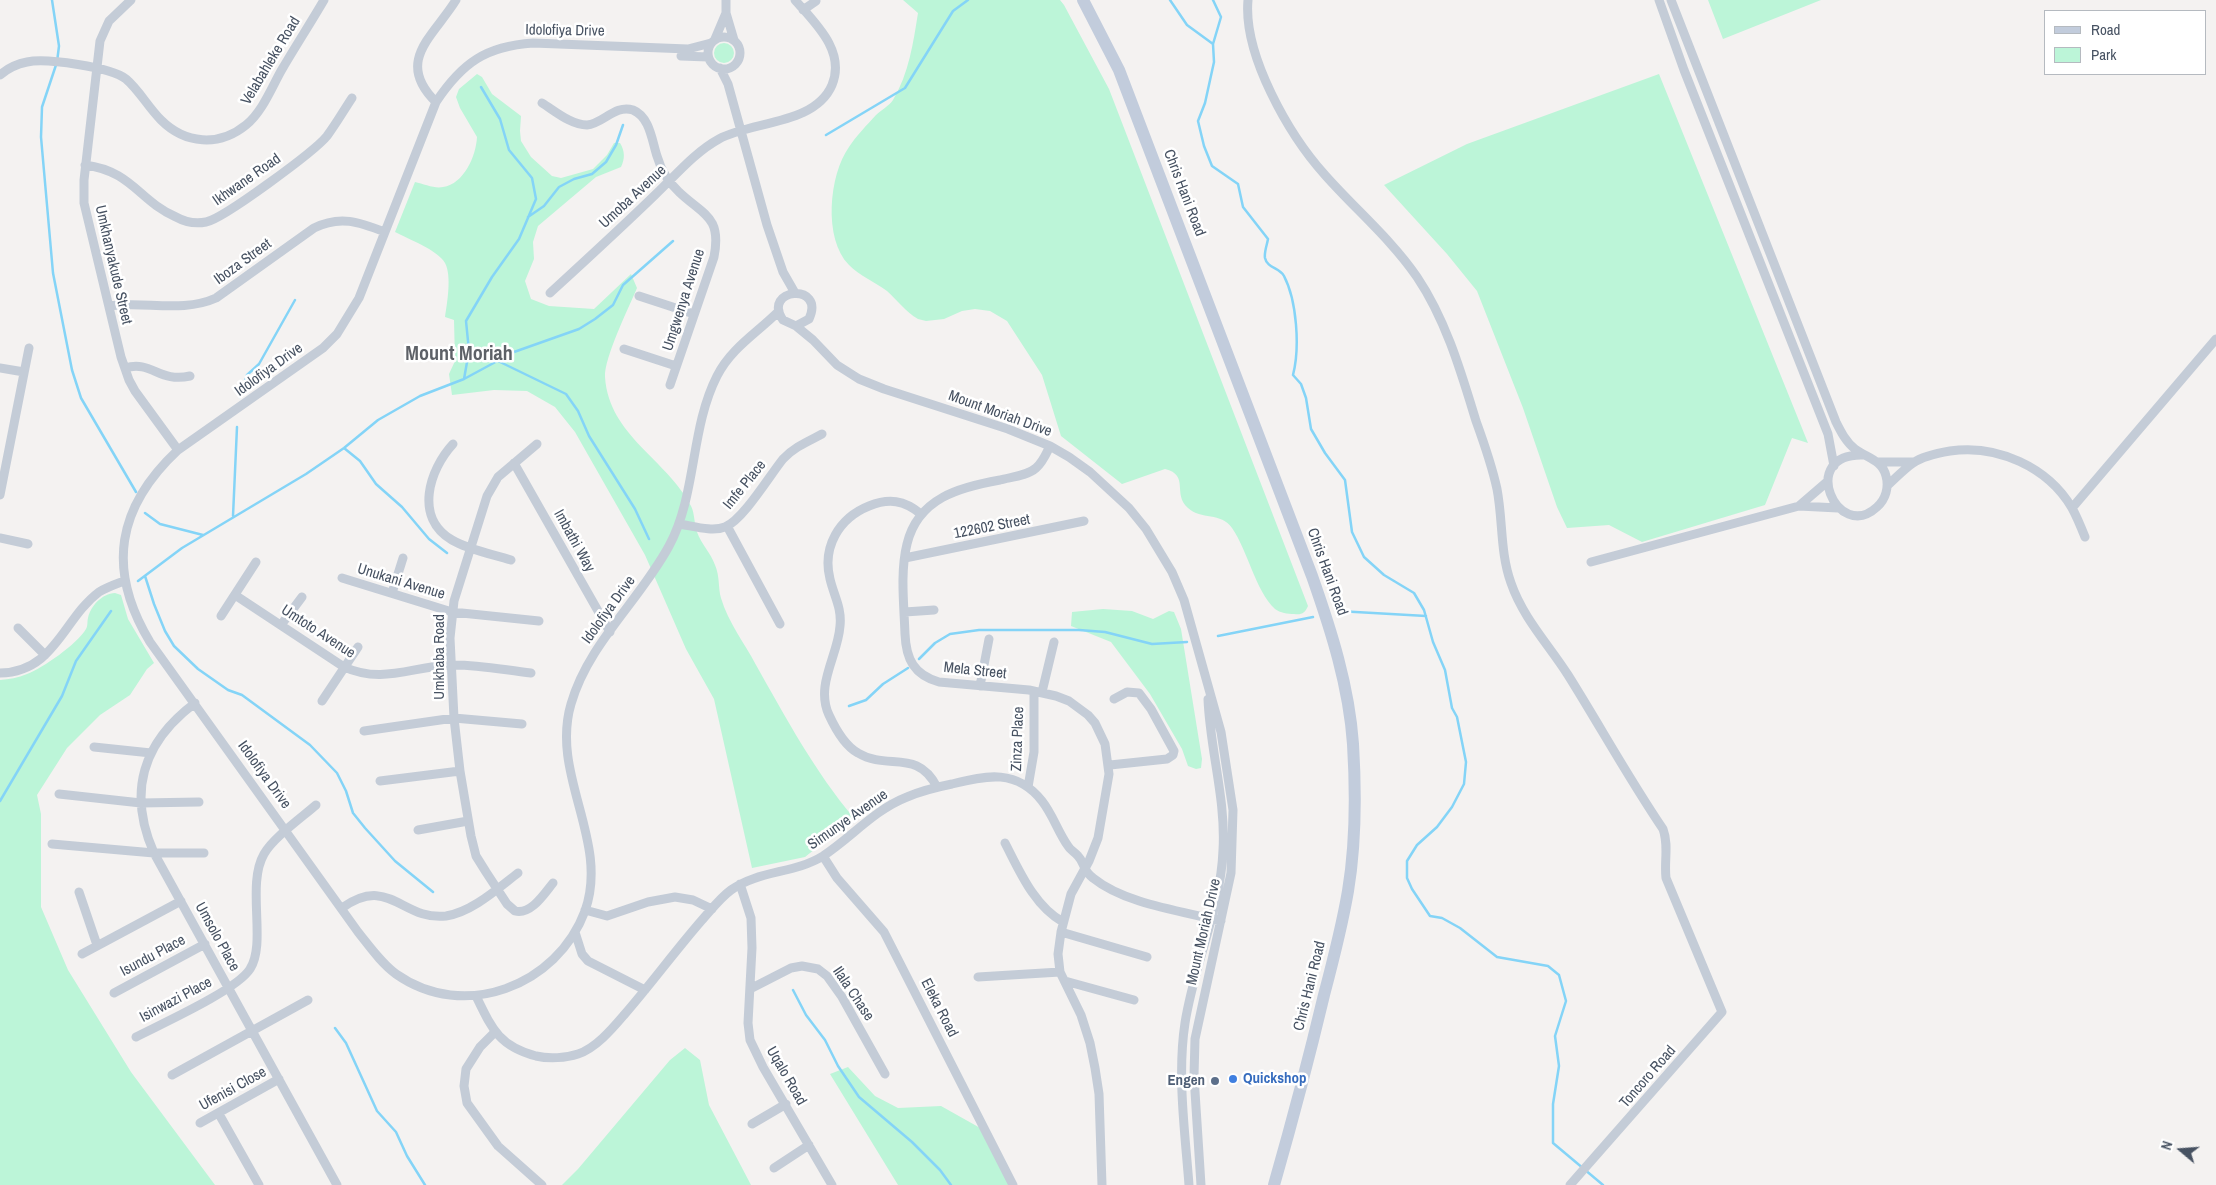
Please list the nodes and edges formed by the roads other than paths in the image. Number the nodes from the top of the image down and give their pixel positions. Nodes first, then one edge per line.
1 (131, 0) edge
2 (324, 0) edge
3 (456, 0) edge
4 (726, 0) edge
5 (795, 0) edge
6 (816, 0) edge
7 (1083, 0) edge
8 (1248, 0) edge
9 (1659, 0) edge
10 (1671, 0) edge
11 (803, 10) junction
12 (726, 13) junction
13 (734, 40) junction
14 (713, 41) junction
15 (688, 49) junction
16 (708, 57) junction
17 (96, 68) junction
18 (725, 68) junction
19 (2, 70) edge
20 (352, 98) dead end
21 (436, 102) junction
22 (542, 103) dead end
23 (742, 131) junction
24 (85, 164) junction
25 (669, 181) junction
26 (385, 232) junction
27 (783, 272) junction
28 (550, 293) dead end
29 (795, 293) junction
30 (639, 296) dead end
31 (785, 296) junction
32 (109, 306) junction
33 (779, 311) junction
34 (694, 314) junction
35 (808, 319) junction
36 (791, 324) junction
37 (764, 326) junction
38 (2216, 338) edge
39 (813, 340) junction
40 (29, 348) dead end
41 (624, 349) dead end
42 (676, 366) junction
43 (0, 368) edge
44 (125, 368) junction
45 (24, 372) junction
46 (190, 376) dead end
47 (670, 385) dead end
48 (822, 434) dead end
49 (453, 444) dead end
50 (537, 444) dead end
51 (1050, 446) junction
52 (178, 450) junction
53 (1864, 455) junction
54 (1877, 462) junction
55 (1914, 462) junction
56 (514, 463) junction
57 (1834, 466) junction
58 (1828, 481) junction
59 (1887, 486) junction
60 (0, 496) edge
61 (1798, 506) junction
62 (1838, 508) junction
63 (2072, 508) junction
64 (921, 514) junction
65 (1084, 521) dead end
66 (679, 524) junction
67 (727, 526) junction
68 (2085, 537) dead end
69 (0, 538) edge
70 (28, 544) dead end
71 (470, 547) junction
72 (403, 558) dead end
73 (905, 558) junction
74 (511, 560) dead end
75 (256, 562) dead end
76 (1591, 562) dead end
77 (342, 578) dead end
78 (124, 581) junction
79 (392, 593) junction
80 (235, 595) junction
81 (302, 597) dead end
82 (934, 610) dead end
83 (452, 612) junction
84 (905, 612) junction
85 (221, 616) dead end
86 (539, 621) dead end
87 (780, 624) dead end
88 (281, 625) junction
89 (18, 628) dead end
90 (610, 632) junction
91 (990, 639) dead end
92 (1054, 642) dead end
93 (358, 647) dead end
94 (45, 655) junction
95 (450, 665) junction
96 (344, 667) junction
97 (0, 672) edge
98 (530, 673) dead end
99 (980, 686) junction
100 (1208, 687) junction
101 (1038, 691) junction
102 (1114, 699) dead end
103 (322, 701) dead end
104 (195, 704) junction
105 (454, 718) junction
106 (522, 724) dead end
107 (364, 731) dead end
108 (94, 747) dead end
109 (150, 753) junction
110 (1110, 765) junction
111 (460, 771) junction
112 (380, 781) dead end
113 (937, 787) junction
114 (1028, 787) junction
115 (59, 794) dead end
116 (199, 802) dead end
117 (141, 803) junction
118 (316, 804) dead end
119 (468, 822) junction
120 (418, 830) dead end
121 (287, 831) junction
122 (1005, 843) dead end
123 (52, 844) dead end
124 (154, 853) junction
125 (204, 853) dead end
126 (823, 856) junction
127 (1084, 870) junction
128 (518, 873) dead end
129 (553, 884) dead end
130 (740, 884) junction
131 (496, 889) junction
132 (79, 892) dead end
133 (180, 901) junction
134 (342, 908) junction
135 (712, 909) junction
136 (585, 910) junction
137 (1210, 918) junction
138 (1222, 921) junction
139 (1063, 922) junction
140 (575, 932) junction
141 (1060, 932) junction
142 (205, 944) junction
143 (97, 945) junction
144 (82, 954) dead end
145 (1147, 957) dead end
146 (1060, 972) junction
147 (978, 977) dead end
148 (1065, 981) junction
149 (229, 988) junction
150 (750, 989) junction
151 (645, 990) junction
152 (114, 993) dead end
153 (476, 996) junction
154 (308, 1000) dead end
155 (1134, 1000) dead end
156 (253, 1031) junction
157 (494, 1032) junction
158 (136, 1037) dead end
159 (885, 1074) dead end
160 (172, 1076) dead end
161 (279, 1079) junction
162 (786, 1104) junction
163 (219, 1114) junction
164 (200, 1123) dead end
165 (752, 1124) dead end
166 (809, 1145) junction
167 (774, 1168) dead end
168 (260, 1185) edge
169 (337, 1185) edge
170 (542, 1185) edge
171 (832, 1185) edge
172 (1013, 1185) edge
173 (1102, 1185) edge
174 (1189, 1185) edge
175 (1201, 1185) edge
176 (1274, 1185) edge
177 (1570, 1185) edge

1 - 17 street, Umkhanyakude Street
2 - 17 street, Velabahleke Road
3 - 21 street
4 - 12 street
5 - 11 street, Umoba Avenue
6 - 11 street
7 - 176 main road, Chris Hani Road
8 - 177 street, Toncoro Road
9 - 57 street
10 - 53 street
11 - 23 street, Umoba Avenue
12 - 13 street
12 - 14 street
13 - 14 street
13 - 18 street
14 - 15 street, Idolofiya Drive
14 - 16 street
15 - 16 street
15 - 21 street, Idolofiya Drive
16 - 18 street
17 - 19 street, Velabahleke Road
17 - 24 street, Umkhanyakude Street
18 - 23 street
20 - 24 street, Ikhwane Road
21 - 26 street, Idolofiya Drive
22 - 25 street, Umgwenya Avenue
23 - 25 street, Umoba Avenue
23 - 27 street
24 - 32 street, Umkhanyakude Street
25 - 28 street, Umoba Avenue
25 - 34 street, Umgwenya Avenue
26 - 32 street, Iboza Street
26 - 52 street, Idolofiya Drive
27 - 29 street
27 - 31 street
29 - 31 street
29 - 35 street
30 - 34 street
31 - 33 street
32 - 44 street, Umkhanyakude Street
33 - 36 street, Mount Moriah Drive
33 - 37 street, Idolofiya Drive
34 - 42 street, Umgwenya Avenue
35 - 36 street
35 - 39 street
36 - 37 street
36 - 39 street, Mount Moriah Drive
37 - 66 street, Idolofiya Drive
38 - 63 street
39 - 51 street, Mount Moriah Drive
40 - 45 street
41 - 42 street
42 - 47 street, Umgwenya Avenue
43 - 45 street
44 - 46 street
44 - 52 street, Umkhanyakude Street
45 - 60 street
48 - 67 street, Imfe Place
49 - 71 street
50 - 56 street, Umkhaba Road
51 - 64 street, Mela Street
51 - 100 street, Mount Moriah Drive
52 - 78 street, Idolofiya Drive
53 - 54 street
53 - 57 street
54 - 55 street
54 - 59 street
55 - 59 street
55 - 63 street
56 - 71 street, Umkhaba Road
56 - 90 street, Imbathi Way
57 - 58 street
58 - 61 street
58 - 62 street
59 - 62 street
61 - 62 street
61 - 76 street
63 - 68 street
64 - 73 street, Mela Street
64 - 113 street
65 - 73 street, 122602 Street
66 - 67 street, Imfe Place
66 - 90 street, Idolofiya Drive
67 - 87 street
69 - 70 street
71 - 74 street
71 - 83 street, Umkhaba Road
72 - 79 street
73 - 84 street, Mela Street
75 - 80 street
77 - 79 street, Unukani Avenue
78 - 94 street
78 - 104 street, Idolofiya Drive
79 - 83 street, Unukani Avenue
80 - 85 street
80 - 88 street, Umtoto Avenue
81 - 88 street
82 - 84 street
83 - 86 street, Unukani Avenue
83 - 95 street, Umkhaba Road
84 - 99 street, Mela Street
88 - 96 street, Umtoto Avenue
89 - 94 street
90 - 136 street, Idolofiya Drive
91 - 99 street
92 - 101 street, Zinza Place
93 - 96 street
94 - 97 street
95 - 96 street, Umtoto Avenue
95 - 98 street, Umtoto Avenue
95 - 105 street, Umkhaba Road
96 - 103 street
99 - 101 street, Mela Street
100 - 137 street, Mount Moriah Drive
100 - 138 street, Mount Moriah Drive
101 - 110 street, Mela Street
101 - 114 street, Zinza Place
102 - 110 street
104 - 109 street, Umsolo Place
104 - 121 street, Idolofiya Drive
105 - 106 street
105 - 107 street
105 - 111 street, Umkhaba Road
108 - 109 street
109 - 117 street, Umsolo Place
110 - 127 street, Mela Street
111 - 112 street
111 - 119 street, Umkhaba Road
113 - 114 street, Simunye Avenue
113 - 126 street, Simunye Avenue
114 - 127 street, Simunye Avenue
115 - 117 street
116 - 117 street
117 - 124 street, Umsolo Place
118 - 121 street, Isinwazi Place
119 - 120 street
119 - 131 street, Umkhaba Road
121 - 134 street, Idolofiya Drive
121 - 149 street, Isinwazi Place
122 - 139 street
123 - 124 street
124 - 125 street
124 - 133 street, Umsolo Place
126 - 130 street, Simunye Avenue
126 - 172 street, Eleka Road
127 - 137 street, Simunye Avenue
127 - 139 street, Mela Street
128 - 131 street
129 - 131 street, Umkhaba Road
130 - 135 street, Simunye Avenue
130 - 150 street, Uqalo Road
131 - 134 street
132 - 143 street
133 - 142 street, Umsolo Place
133 - 143 street
134 - 153 street, Idolofiya Drive
135 - 136 street
135 - 151 street, Simunye Avenue
136 - 140 street, Idolofiya Drive
137 - 138 street, Simunye Avenue
137 - 174 street, Mount Moriah Drive
138 - 175 street, Mount Moriah Drive
139 - 141 street, Mela Street
140 - 151 street
140 - 153 street, Idolofiya Drive
141 - 145 street
141 - 146 street, Mela Street
142 - 149 street, Umsolo Place
142 - 152 street, Isundu Place
143 - 144 street
146 - 147 street
146 - 148 street
148 - 155 street
148 - 173 street
149 - 156 street, Umsolo Place
149 - 158 street, Isinwazi Place
150 - 159 street, Ilala Chase
150 - 162 street, Uqalo Road
151 - 157 street, Simunye Avenue
153 - 157 street, Simunye Avenue
154 - 156 street
156 - 160 street
156 - 161 street, Umsolo Place
157 - 170 street
161 - 163 street, Ufenisi Close
161 - 169 street, Umsolo Place
162 - 165 street
162 - 166 street, Uqalo Road
163 - 164 street, Ufenisi Close
163 - 168 street
166 - 167 street
166 - 171 street, Uqalo Road

